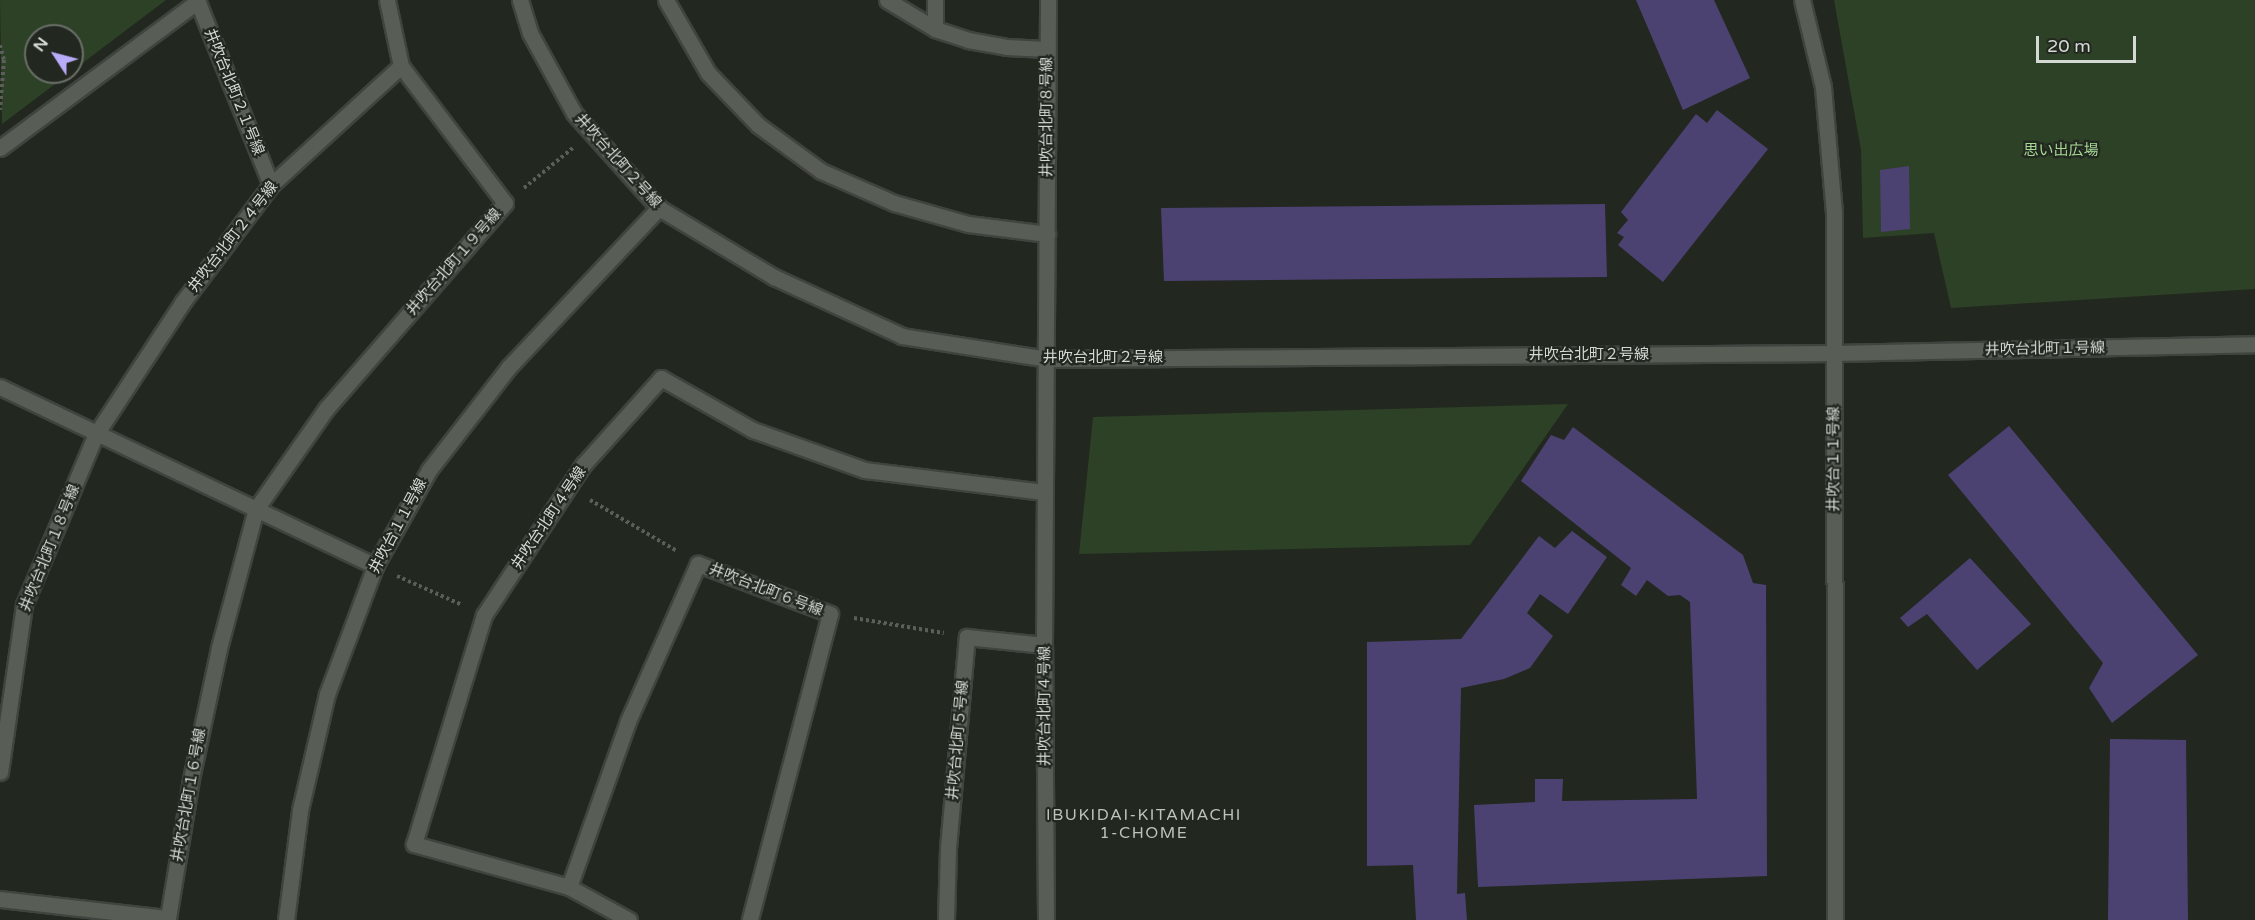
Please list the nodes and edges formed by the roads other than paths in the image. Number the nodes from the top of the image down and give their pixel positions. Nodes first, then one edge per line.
1 (198, 0) edge
2 (387, 0) edge
3 (520, 0) edge
4 (666, 0) edge
5 (887, 0) edge
6 (935, 0) edge
7 (1048, 0) edge
8 (1802, 0) edge
9 (935, 29) junction
10 (1047, 50) junction
11 (401, 66) junction
12 (0, 147) edge
13 (271, 185) junction
14 (658, 208) junction
15 (1047, 234) junction
16 (2255, 344) edge
17 (1834, 353) junction
18 (1047, 359) junction
19 (0, 387) edge
20 (96, 434) junction
21 (1045, 492) junction
22 (256, 509) junction
23 (375, 566) junction
24 (1044, 645) junction
25 (0, 772) edge
26 (569, 887) junction
27 (0, 899) edge
28 (286, 920) edge
29 (629, 920) edge
30 (750, 920) edge
31 (946, 920) edge
32 (1046, 920) edge
33 (1835, 920) edge

1 - 12 street
1 - 13 street, 井吹台北町２１号線
2 - 11 street, 井吹台北町１９号線
3 - 14 street, 井吹台北町２号線
4 - 15 street
5 - 9 street
6 - 9 street
7 - 10 street, 井吹台北町８号線
8 - 17 street, 井吹台１１号線
9 - 10 street
10 - 15 street, 井吹台北町８号線
11 - 13 street, 井吹台北町２４号線
11 - 22 street, 井吹台北町１９号線
13 - 20 street, 井吹台北町２４号線
14 - 18 street, 井吹台北町２号線
14 - 23 street, 井吹台１１号線
15 - 18 street, 井吹台北町８号線
16 - 17 street, 井吹台北町１号線
17 - 18 street, 井吹台北町２号線
17 - 33 street, 井吹台１１号線
18 - 21 street, 井吹台北町４号線
19 - 20 street
20 - 22 street
20 - 25 street, 井吹台北町１８号線
21 - 24 street, 井吹台北町４号線
21 - 26 street, 井吹台北町４号線
22 - 23 street
22 - 27 street, 井吹台北町１６号線
23 - 28 street, 井吹台１１号線
24 - 31 street, 井吹台北町５号線
24 - 32 street, 井吹台北町４号線
26 - 29 street, 井吹台北町４号線
26 - 30 street, 井吹台北町６号線

